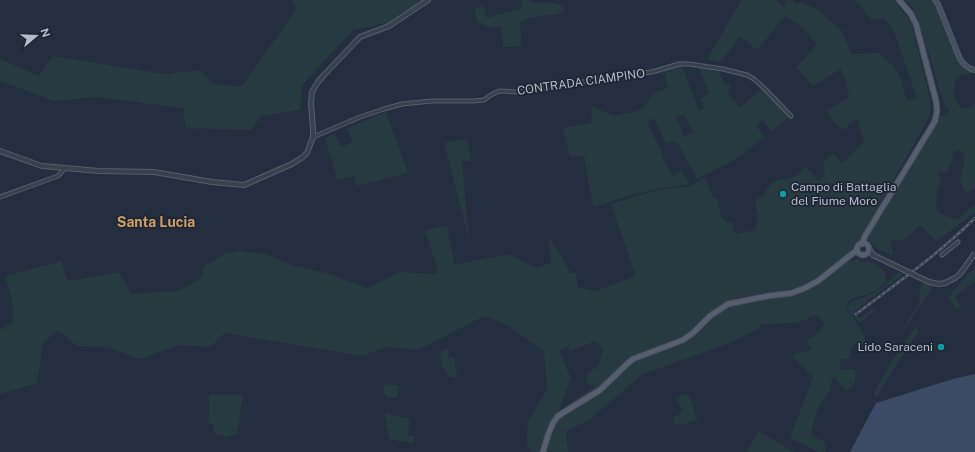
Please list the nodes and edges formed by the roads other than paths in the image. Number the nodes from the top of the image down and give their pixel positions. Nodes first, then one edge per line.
1 (428, 0) edge
2 (899, 0) edge
3 (935, 0) edge
4 (975, 70) edge
5 (791, 116) dead end
6 (313, 137) junction
7 (0, 151) edge
8 (65, 168) junction
9 (0, 197) edge
10 (958, 242) dead end
11 (865, 245) junction
12 (975, 252) edge
13 (861, 253) junction
14 (873, 255) junction
15 (942, 255) dead end
16 (543, 452) edge

1 - 6 street
2 - 11 main road
3 - 4 main road
5 - 6 street, CONTRADA CIAMPINO
6 - 8 street
7 - 8 street
8 - 9 street
10 - 15 street
11 - 13 main road
11 - 13 main road
11 - 14 street
12 - 14 street, bridge
13 - 14 street
13 - 16 main road

